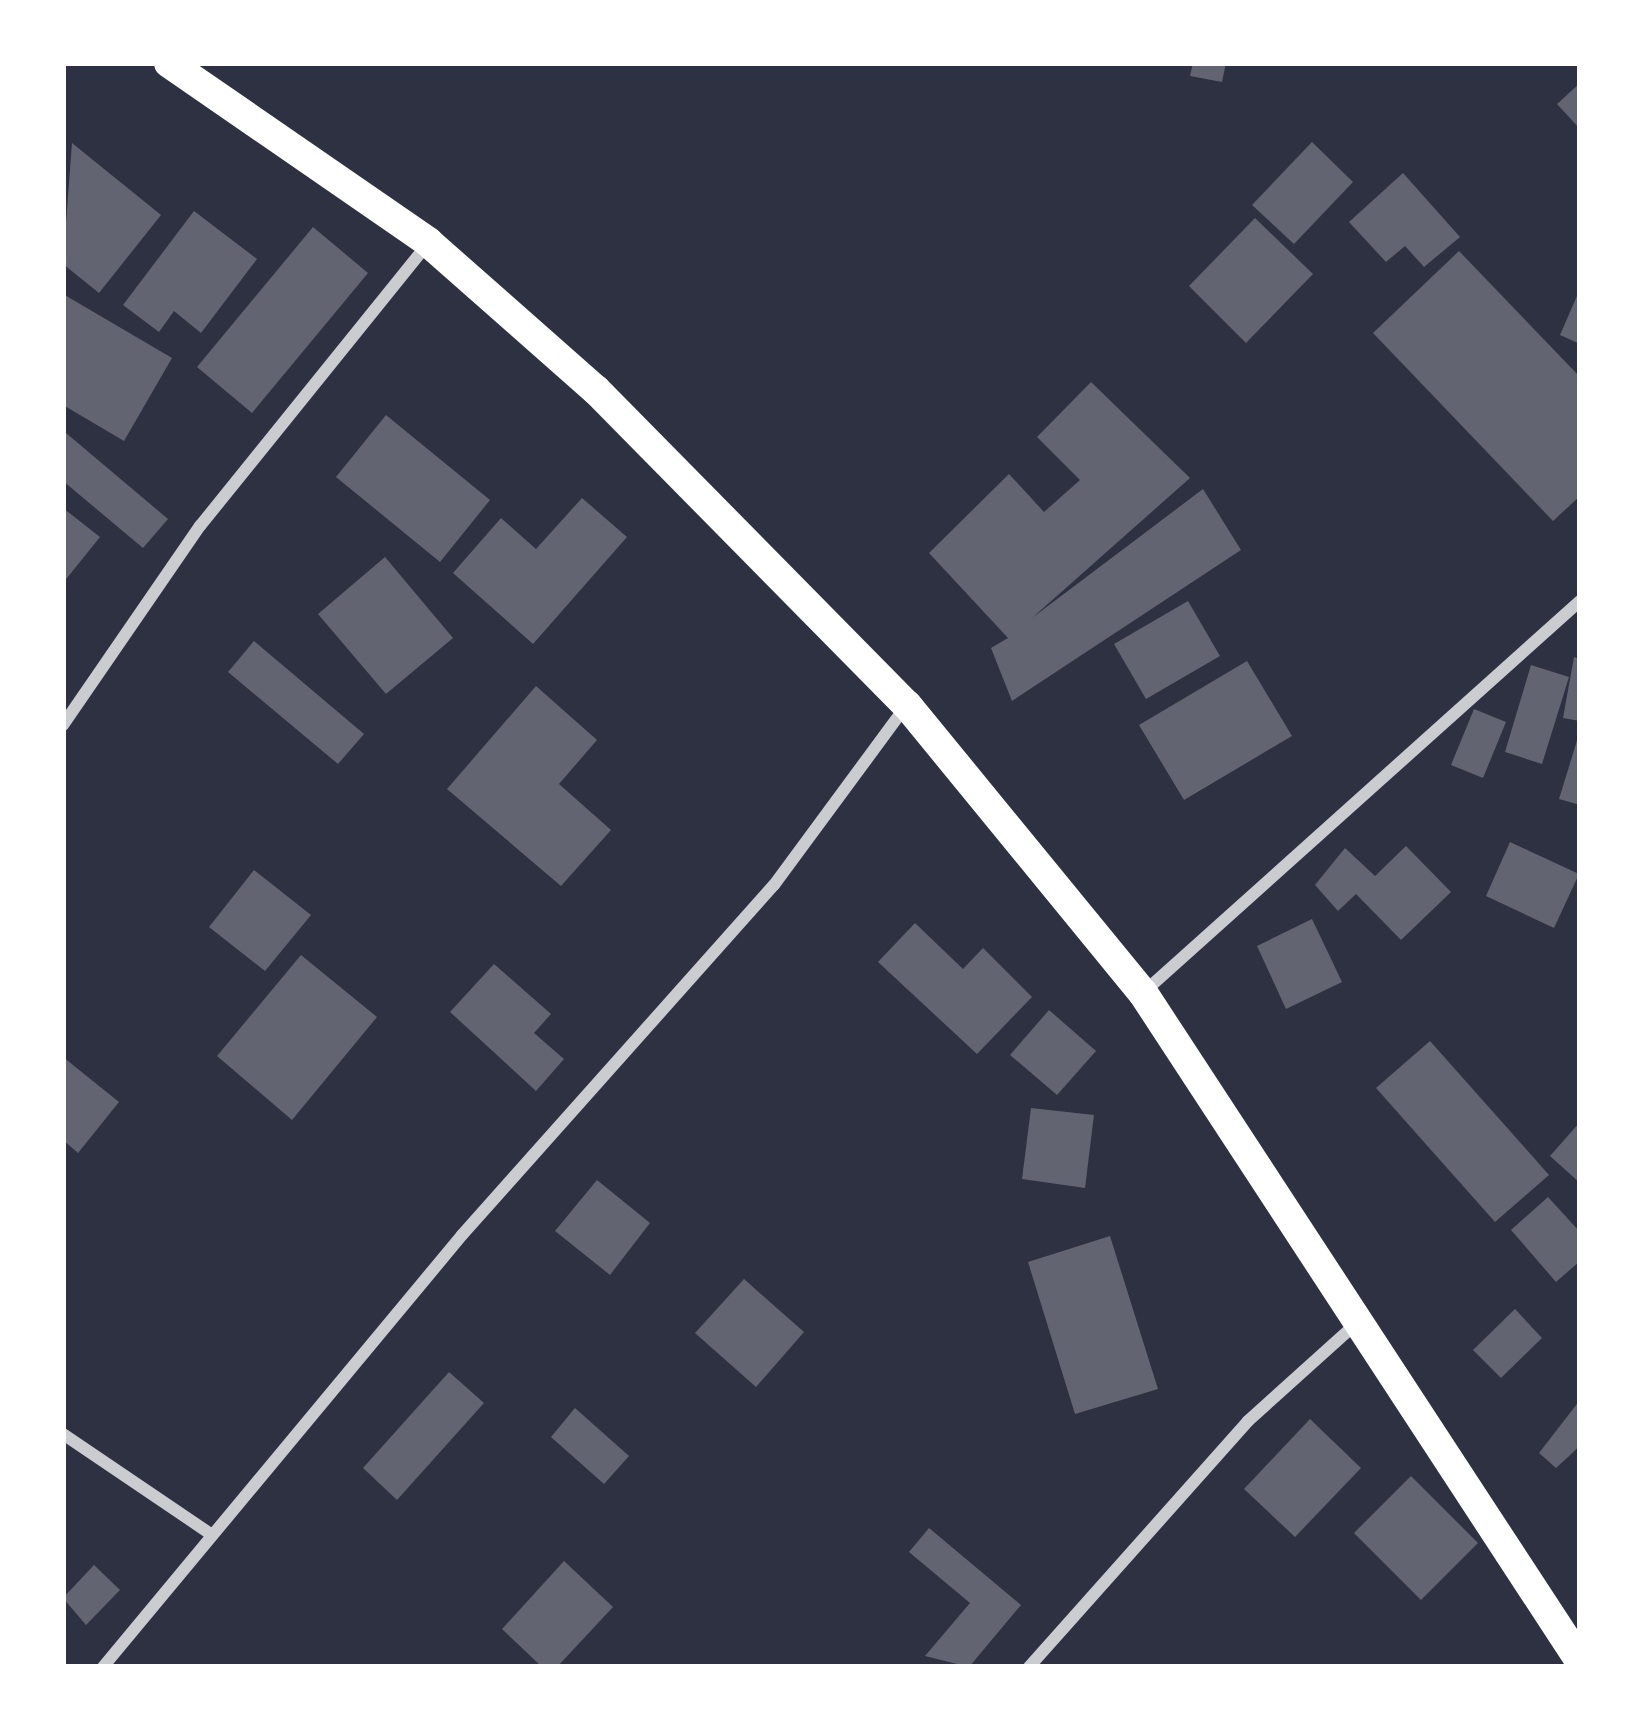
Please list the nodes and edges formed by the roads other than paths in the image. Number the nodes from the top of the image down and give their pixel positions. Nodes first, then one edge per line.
1 (169, 63) edge
2 (428, 242) junction
3 (1580, 601) edge
4 (908, 705) junction
5 (63, 724) edge
6 (1143, 993) junction
7 (1360, 1320) junction
8 (63, 1434) edge
9 (212, 1534) junction
10 (1580, 1661) edge
11 (103, 1667) edge
12 (1029, 1667) edge

1 - 2 main road
2 - 4 main road
2 - 5 street
3 - 6 street
4 - 6 main road
4 - 9 street
6 - 7 main road
7 - 10 main road
7 - 12 street
8 - 9 street
9 - 11 street

